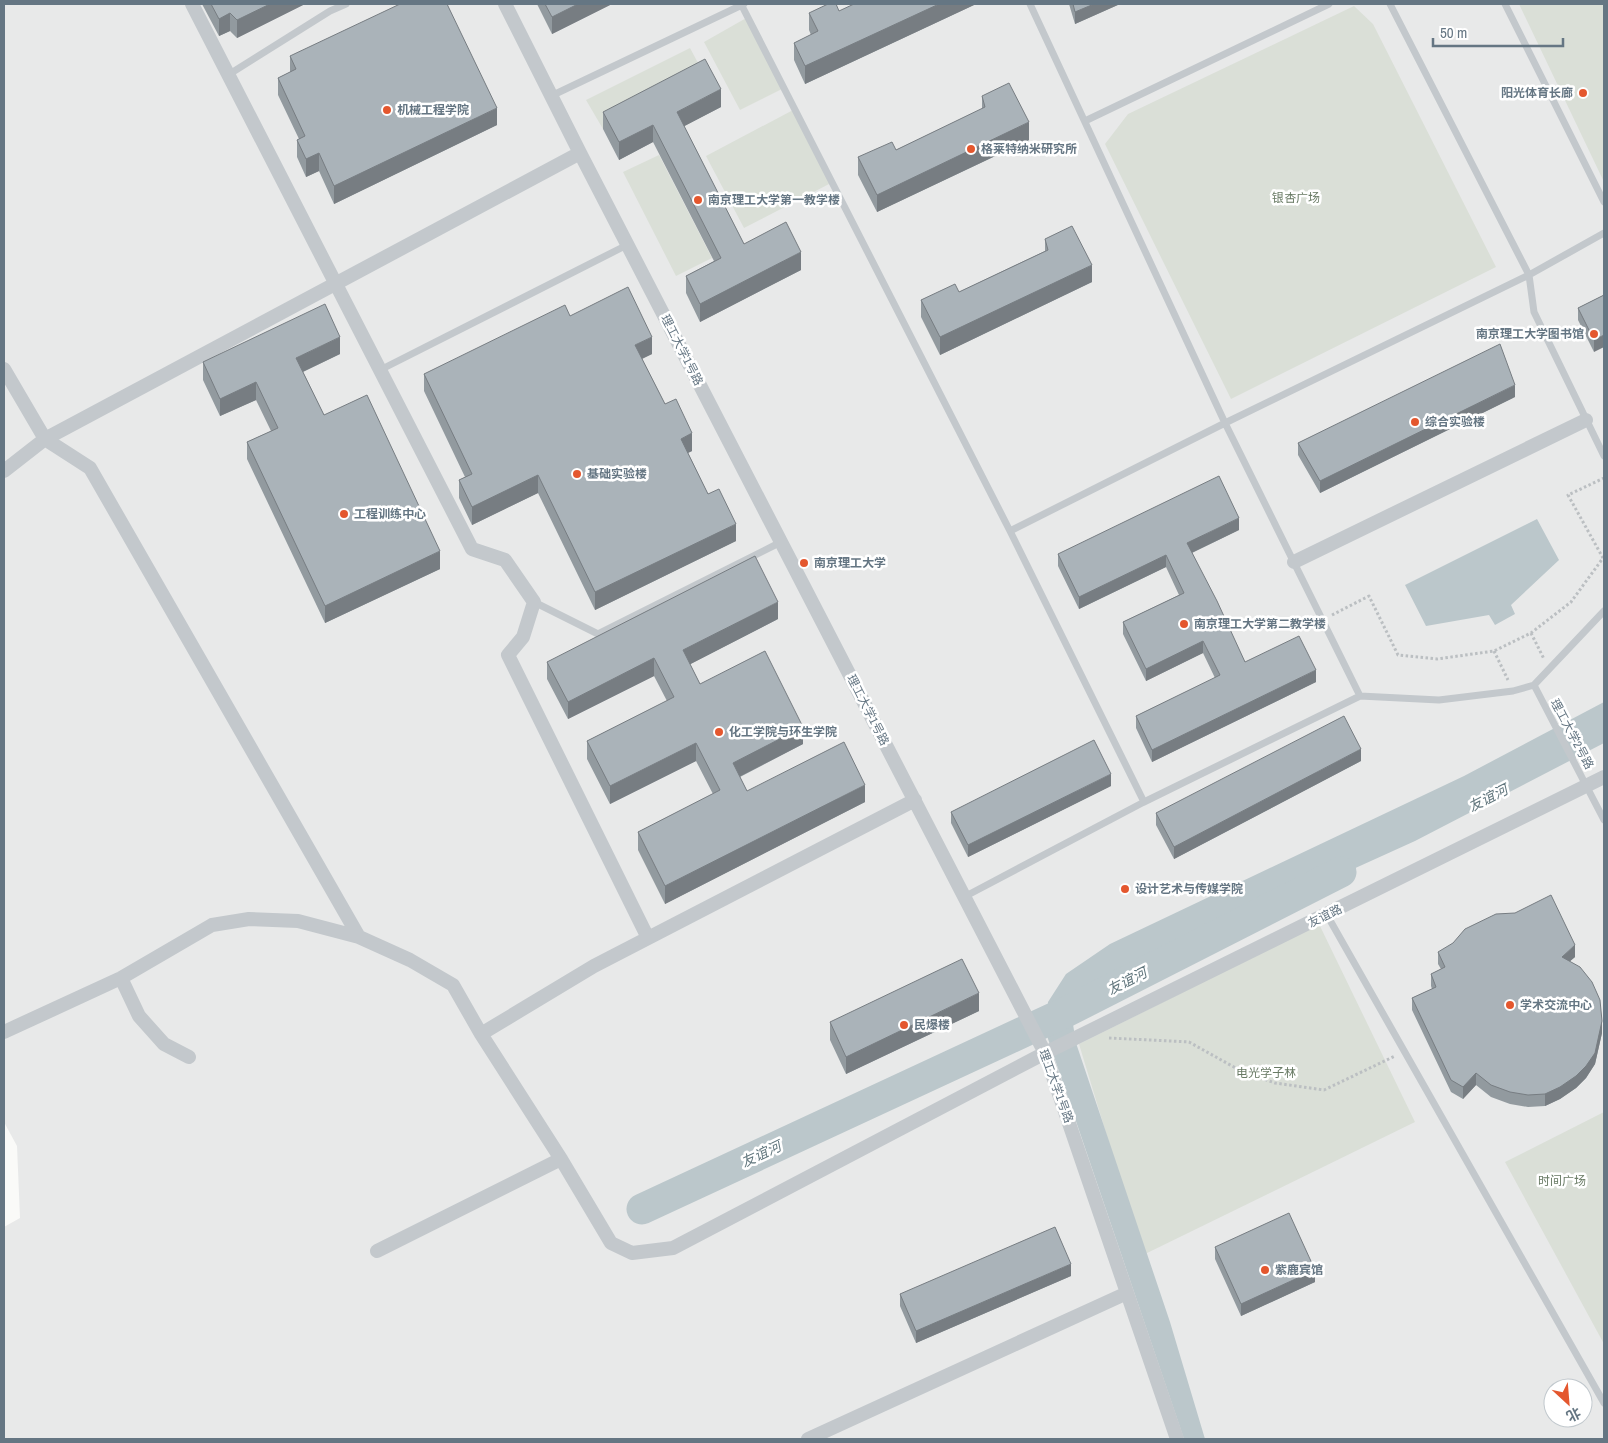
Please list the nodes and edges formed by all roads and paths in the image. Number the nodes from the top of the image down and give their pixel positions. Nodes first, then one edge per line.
1 (192, 4) edge
2 (346, 4) edge
3 (505, 4) edge
4 (742, 4) edge
5 (1030, 4) edge
6 (1329, 4) edge
7 (1390, 4) edge
8 (1505, 4) edge
9 (228, 75) junction
10 (551, 96) junction
11 (1085, 122) junction
12 (580, 153) junction
13 (1604, 202) edge
14 (1604, 233) edge
15 (627, 245) junction
16 (1529, 275) junction
17 (336, 284) junction
18 (4, 369) edge
19 (380, 370) junction
20 (1586, 420) junction
21 (1225, 423) junction
22 (45, 439) junction
23 (1604, 456) edge
24 (4, 471) edge
25 (1604, 478) edge
26 (1010, 531) junction
27 (781, 542) junction
28 (1294, 562) junction
29 (534, 602) junction
30 (1604, 611) edge
31 (1324, 619) junction
32 (1531, 633) junction
33 (1494, 651) junction
34 (1548, 668) junction
35 (1534, 684) junction
36 (1513, 691) junction
37 (1360, 696) junction
38 (1604, 778) edge
39 (1587, 786) junction
40 (915, 800) junction
41 (1144, 802) junction
42 (1604, 820) edge
43 (964, 897) junction
44 (1327, 915) junction
45 (360, 937) junction
46 (648, 938) junction
47 (121, 978) junction
48 (4, 1032) edge
49 (481, 1034) junction
50 (1080, 1037) junction
51 (1405, 1052) junction
52 (1046, 1053) junction
53 (189, 1057) dead end
54 (561, 1160) junction
55 (377, 1251) dead end
56 (1127, 1293) junction
57 (1604, 1403) edge
58 (808, 1439) edge
59 (1177, 1439) edge

1 - 9 street
2 - 9 lane
3 - 10 street, 理工大学1号路
4 - 10 lane
4 - 26 lane
5 - 11 lane
6 - 11 lane
7 - 16 lane
8 - 13 lane
9 - 17 street
10 - 12 street, 理工大学1号路
11 - 21 lane
12 - 15 street, 理工大学1号路
12 - 17 street
14 - 16 lane
15 - 19 lane
15 - 27 street, 理工大学1号路
16 - 20 lane
16 - 21 lane
17 - 19 street
17 - 22 street
18 - 22 street
19 - 29 street
20 - 23 lane
20 - 28 street
21 - 26 lane
21 - 28 lane
22 - 24 street
22 - 45 street
25 - 32 path
26 - 41 lane
27 - 29 lane
27 - 40 street, 理工大学1号路
28 - 31 lane
29 - 46 street
30 - 34 lane
31 - 33 path
31 - 37 lane
32 - 33 path
32 - 34 path
33 - 36 path
34 - 35 lane
35 - 36 lane
35 - 39 lane, 理工大学2号路
36 - 37 lane
37 - 41 lane
38 - 39 street, 友谊路
39 - 42 lane, 理工大学2号路
39 - 44 street, 友谊路
40 - 43 street, 理工大学1号路
40 - 46 street
41 - 43 lane
43 - 52 street, 理工大学1号路
44 - 50 street, 友谊路
44 - 51 lane
45 - 47 street, 友谊路
45 - 49 street, 友谊路
46 - 49 street
47 - 48 street, 友谊路
47 - 53 street
49 - 54 street, 友谊路
50 - 51 path
50 - 52 street, 友谊路
51 - 57 lane
52 - 54 street, 友谊路
52 - 56 street, 理工大学1号路
54 - 55 street
56 - 58 street
56 - 59 street, 理工大学1号路

